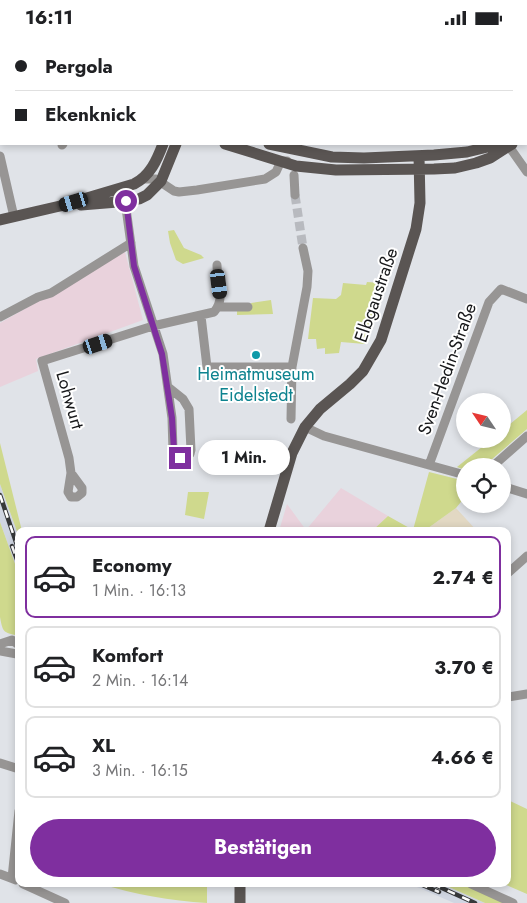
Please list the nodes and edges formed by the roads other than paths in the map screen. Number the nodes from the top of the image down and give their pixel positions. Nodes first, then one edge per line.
1 (175, 145) edge
2 (228, 145) edge
3 (282, 145) edge
4 (510, 145) edge
5 (295, 146) edge
6 (161, 147) edge
7 (0, 156) edge
8 (419, 156) junction
9 (332, 157) junction
10 (269, 158) junction
11 (281, 161) junction
12 (420, 169) junction
13 (527, 172) edge
14 (294, 175) dead end
15 (152, 179) junction
16 (110, 191) junction
17 (295, 195) tunnel mouth
18 (126, 201) junction
19 (60, 206) junction
20 (14, 217) junction
21 (0, 220) edge
22 (131, 243) junction
23 (303, 248) tunnel mouth
24 (218, 265) dead end
25 (527, 299) edge
26 (218, 307) junction
27 (248, 307) dead end
28 (200, 315) junction
29 (0, 317) edge
30 (153, 326) junction
31 (292, 367) junction
32 (168, 387) junction
33 (291, 419) dead end
34 (305, 427) junction
35 (527, 436) edge
36 (502, 458) edge
37 (429, 465) junction
38 (456, 472) edge
39 (71, 473) dead end
40 (511, 489) edge
41 (527, 494) edge
42 (270, 527) edge
43 (527, 556) edge
44 (511, 570) edge
45 (15, 643) edge
46 (0, 644) edge
47 (0, 651) edge
48 (15, 654) edge
49 (527, 694) edge
50 (511, 697) edge
51 (0, 763) edge
52 (15, 768) edge
53 (0, 874) edge
54 (15, 880) edge
55 (29, 887) edge
56 (240, 887) edge
57 (477, 887) edge
58 (59, 902) edge
59 (240, 903) edge
60 (512, 903) edge

1 - 15 main road
2 - 10 main road
3 - 5 main road
4 - 8 main road
4 - 12 main road
4 - 13 street
5 - 9 main road
5 - 10 street
6 - 15 main road
7 - 20 street
8 - 9 main road
8 - 12 main road, Elbgaustraße
9 - 11 street
10 - 11 main road
11 - 12 main road
11 - 15 street
12 - 34 main road, Elbgaustraße
14 - 17 street
15 - 16 main road
15 - 18 main road
16 - 18 street
16 - 19 main road
18 - 19 main road
18 - 22 street
19 - 20 main road
20 - 21 main road
22 - 29 street
22 - 30 street
23 - 31 street
24 - 26 street
25 - 37 street, Sven-Hedin-Straße
26 - 27 street
26 - 28 street
28 - 30 street
28 - 31 street
30 - 32 street
30 - 39 street, Lohwurt
31 - 33 street
32 - 32 street
34 - 37 street
34 - 42 main road, Elbgaustraße
35 - 36 street
37 - 38 street
40 - 41 street
43 - 44 street
45 - 46 street
47 - 48 street
49 - 50 street
51 - 52 street
53 - 54 street
55 - 58 street
56 - 59 main road
57 - 60 street

